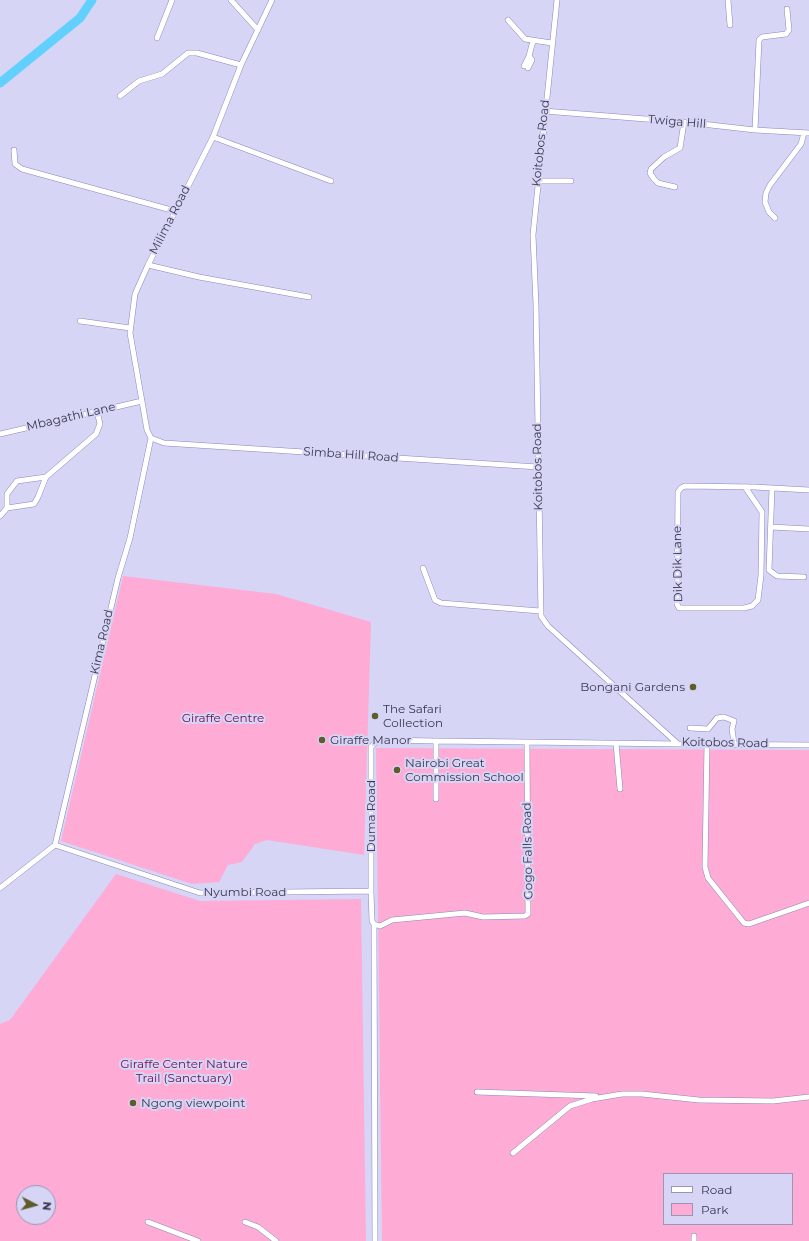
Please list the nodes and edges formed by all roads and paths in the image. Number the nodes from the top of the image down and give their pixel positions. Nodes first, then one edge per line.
1 (172, 0) edge
2 (231, 0) edge
3 (272, 0) edge
4 (557, 0) edge
5 (728, 0) edge
6 (787, 9) dead end
7 (730, 25) dead end
8 (506, 27) dead end
9 (258, 30) junction
10 (156, 38) dead end
11 (533, 41) junction
12 (552, 43) junction
13 (242, 65) junction
14 (526, 67) dead end
15 (120, 96) dead end
16 (544, 110) junction
17 (684, 122) junction
18 (754, 130) junction
19 (807, 133) edge
20 (213, 137) junction
21 (14, 150) dead end
22 (331, 181) dead end
23 (538, 181) junction
24 (571, 181) dead end
25 (675, 187) dead end
26 (174, 211) junction
27 (775, 218) dead end
28 (148, 265) junction
29 (310, 297) dead end
30 (80, 321) dead end
31 (130, 328) junction
32 (142, 401) junction
33 (97, 411) junction
34 (0, 434) edge
35 (151, 438) junction
36 (538, 466) junction
37 (46, 477) junction
38 (745, 487) junction
39 (772, 488) junction
40 (809, 490) edge
41 (7, 508) junction
42 (0, 516) edge
43 (771, 527) junction
44 (809, 530) edge
45 (423, 568) dead end
46 (804, 577) dead end
47 (540, 612) junction
48 (690, 728) dead end
49 (436, 741) junction
50 (527, 742) junction
51 (616, 743) junction
52 (734, 743) junction
53 (678, 744) junction
54 (707, 744) junction
55 (809, 745) edge
56 (620, 789) dead end
57 (436, 799) dead end
58 (55, 845) junction
59 (0, 888) edge
60 (371, 891) junction
61 (809, 903) edge
62 (374, 924) junction
63 (477, 1092) dead end
64 (609, 1096) junction
65 (809, 1097) edge
66 (513, 1154) dead end
67 (148, 1222) dead end
68 (245, 1222) dead end
69 (198, 1241) edge
70 (276, 1241) edge
71 (375, 1241) edge

1 - 10 street
2 - 9 street
3 - 9 street, Milima Road
4 - 12 street, Koitobos Road
5 - 7 street
6 - 18 street
8 - 11 street
9 - 13 street, Milima Road
11 - 12 street
11 - 14 street
12 - 16 street, Koitobos Road
13 - 15 street
13 - 20 street, Milima Road
16 - 17 street, Twiga Hill
16 - 23 street, Koitobos Road
17 - 18 street, Twiga Hill
17 - 25 street
18 - 19 street, Twiga Hill
19 - 27 street
20 - 22 street
20 - 26 street, Milima Road
21 - 26 street
23 - 24 street
23 - 36 street, Koitobos Road
26 - 28 street, Milima Road
28 - 29 street
28 - 31 street, Milima Road
30 - 31 street
31 - 32 street, Milima Road
32 - 33 street, Mbagathi Lane
32 - 35 street, Milima Road
33 - 34 street, Mbagathi Lane
33 - 37 street
35 - 36 street, Simba Hill Road
35 - 58 street, Kima Road
36 - 47 street, Koitobos Road
37 - 41 street
37 - 41 street
38 - 38 street, Dik Dik Lane
38 - 39 street, Dik Dik Lane
39 - 40 street, Dik Dik Lane
39 - 43 street
41 - 42 street
43 - 44 street
43 - 46 street
45 - 47 street
47 - 53 street, Koitobos Road
48 - 52 street
49 - 50 street
49 - 57 street
49 - 60 street, Duma Road
50 - 51 street
50 - 62 street, Gogo Falls Road
51 - 53 street
51 - 56 street
52 - 54 street, Koitobos Road
52 - 55 street, Koitobos Road
53 - 54 street, Koitobos Road
54 - 61 street
58 - 59 street
58 - 60 street, Nyumbi Road
60 - 62 street, Duma Road
62 - 71 street, Duma Road
63 - 64 street
64 - 65 street
64 - 66 street
67 - 69 street
68 - 70 street

